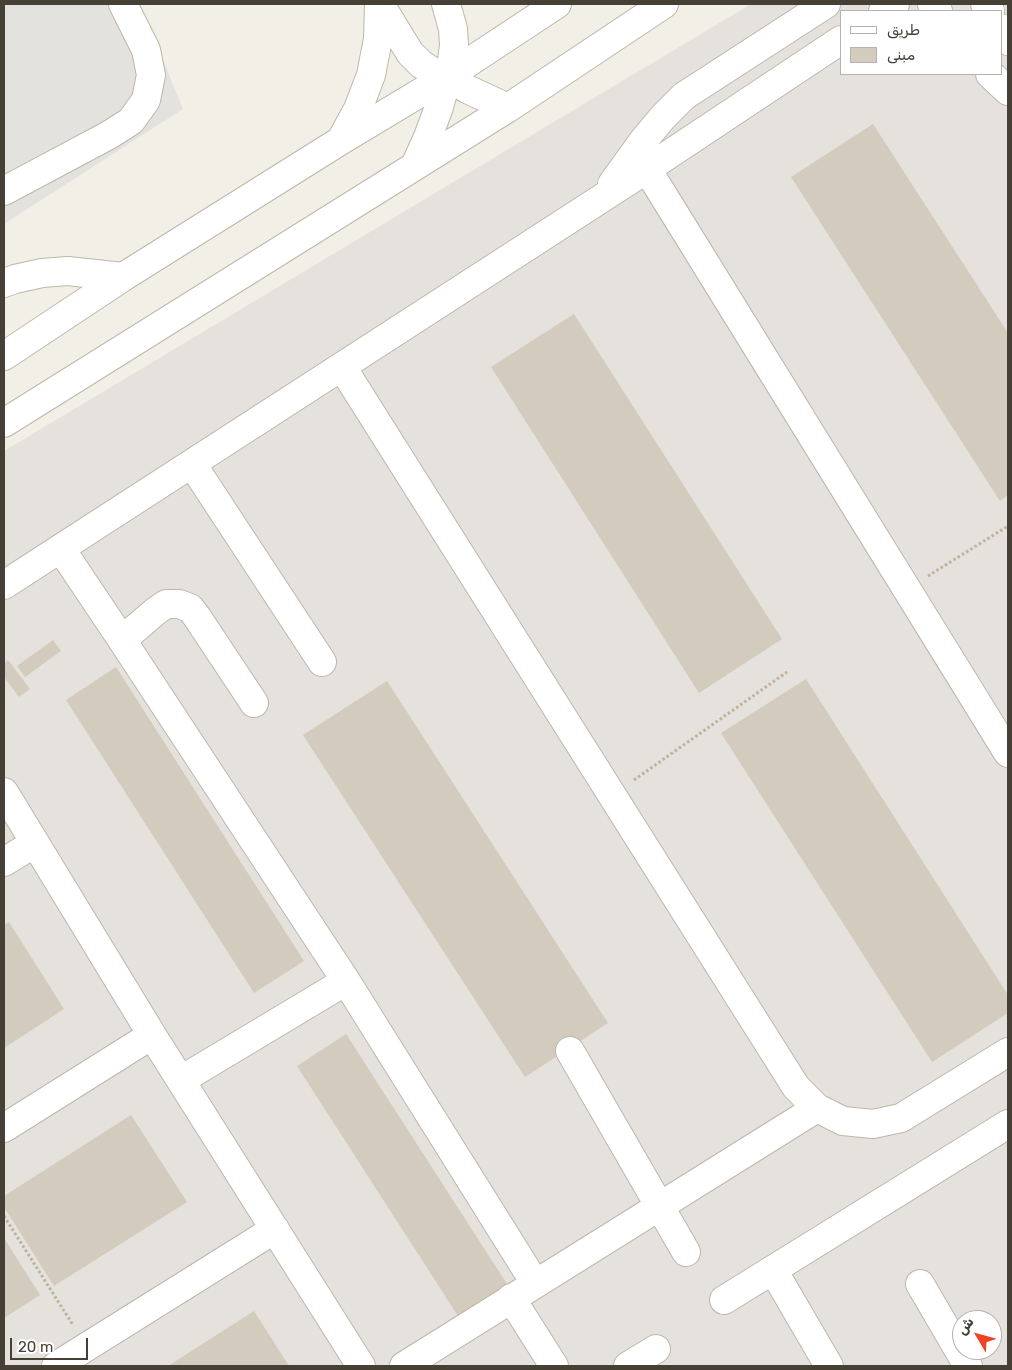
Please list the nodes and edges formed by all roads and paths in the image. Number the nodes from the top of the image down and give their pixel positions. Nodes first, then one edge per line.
1 (123, 4) edge
2 (379, 4) edge
3 (446, 4) edge
4 (557, 4) edge
5 (664, 4) edge
6 (826, 4) edge
7 (1002, 30) edge
8 (840, 41) edge
9 (1008, 41) edge
10 (991, 75) edge
11 (448, 76) junction
12 (1008, 90) edge
13 (508, 108) junction
14 (340, 141) junction
15 (415, 166) junction
16 (647, 169) junction
17 (4, 191) edge
18 (602, 198) junction
19 (124, 276) junction
20 (4, 283) edge
21 (4, 356) edge
22 (342, 367) junction
23 (4, 423) edge
24 (192, 464) junction
25 (1008, 526) edge
26 (61, 549) junction
27 (4, 586) edge
28 (907, 589) junction
29 (122, 640) junction
30 (322, 662) dead end
31 (787, 672) dead end
32 (254, 703) dead end
33 (1008, 753) edge
34 (4, 792) edge
35 (612, 796) junction
36 (35, 843) junction
37 (4, 862) edge
38 (346, 981) junction
39 (152, 1035) junction
40 (570, 1051) dead end
41 (1008, 1052) edge
42 (181, 1080) junction
43 (817, 1108) junction
44 (1008, 1124) edge
45 (4, 1128) edge
46 (660, 1205) junction
47 (4, 1216) edge
48 (275, 1229) junction
49 (686, 1252) dead end
50 (773, 1270) junction
51 (535, 1283) junction
52 (920, 1284) dead end
53 (511, 1298) junction
54 (724, 1300) dead end
55 (86, 1347) junction
56 (656, 1349) dead end
57 (56, 1366) edge
58 (361, 1366) edge
59 (404, 1366) edge
60 (554, 1366) edge
61 (628, 1366) edge
62 (830, 1366) edge
63 (968, 1366) edge

1 - 17 street
2 - 11 street
2 - 14 street
3 - 11 street
4 - 11 street
5 - 13 street
6 - 18 street
7 - 9 street
8 - 16 street
10 - 12 street
11 - 13 street
11 - 14 street
11 - 15 street
13 - 15 street
14 - 19 street
15 - 23 street
16 - 18 street
16 - 28 street
18 - 22 street
19 - 20 street
19 - 21 street
22 - 24 street
22 - 35 street
24 - 26 street
24 - 30 street
25 - 28 path
26 - 27 street
26 - 29 street
28 - 33 street
29 - 32 street
29 - 38 street
31 - 35 path
34 - 36 street
35 - 43 street
36 - 37 street
36 - 39 street
38 - 42 street
38 - 51 street
39 - 42 street
39 - 45 street
40 - 46 street
41 - 43 street
42 - 48 street
43 - 46 street
44 - 50 street
46 - 49 street
46 - 51 street
47 - 55 path
48 - 55 street
48 - 58 street
50 - 54 street
50 - 62 street
51 - 53 street
52 - 63 street
53 - 59 street
53 - 60 street
55 - 57 street
56 - 61 street

